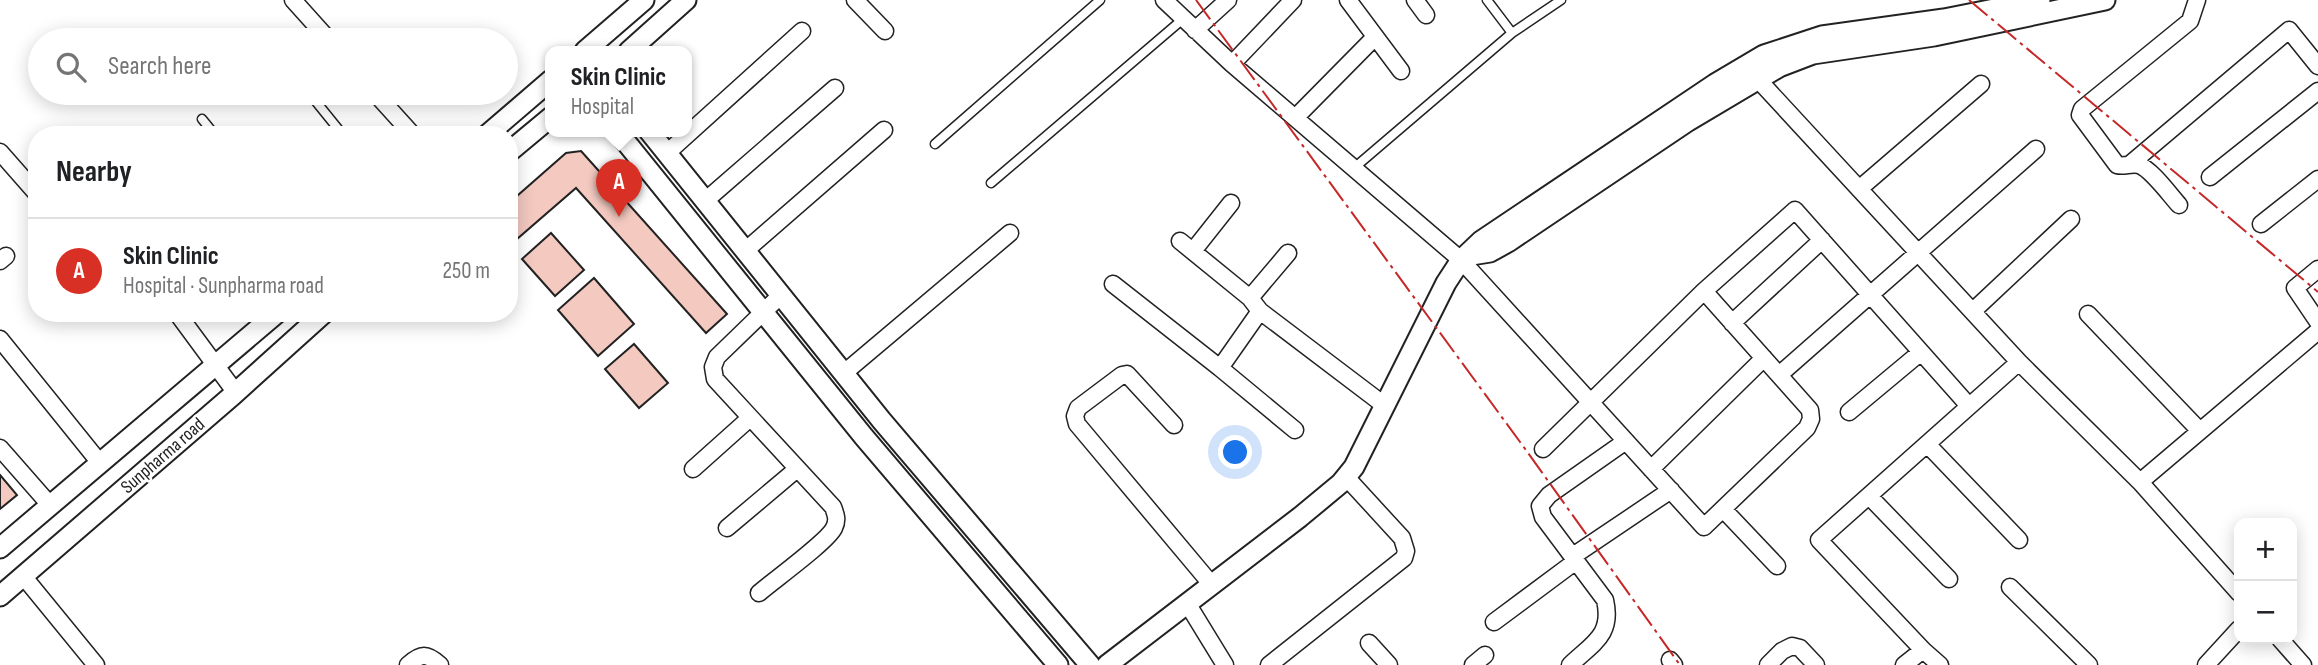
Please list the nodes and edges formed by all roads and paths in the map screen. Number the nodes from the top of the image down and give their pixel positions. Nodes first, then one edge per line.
1 (293, 0) edge
2 (644, 0) edge
3 (686, 0) edge
4 (855, 0) edge
5 (1100, 0) edge
6 (1164, 0) edge
7 (1228, 0) edge
8 (1293, 0) edge
9 (1348, 0) edge
10 (1415, 0) edge
11 (1487, 0) edge
12 (1561, 0) edge
13 (2040, 0) edge
14 (2105, 0) edge
15 (2197, 0) edge
16 (1426, 15) dead end
17 (1183, 19) junction
18 (318, 28) edge
19 (1195, 30) junction
20 (802, 31) dead end
21 (886, 31) dead end
22 (1512, 33) junction
23 (1375, 37) junction
24 (591, 46) edge
25 (635, 46) edge
26 (1232, 64) junction
27 (2318, 66) edge
28 (1402, 71) dead end
29 (1751, 72) junction
30 (1981, 84) dead end
31 (545, 85) edge
32 (835, 88) dead end
33 (2318, 91) edge
34 (319, 105) edge
35 (386, 105) edge
36 (1296, 117) junction
37 (202, 119) dead end
38 (545, 122) edge
39 (208, 126) edge
40 (336, 126) edge
41 (405, 126) edge
42 (497, 126) edge
43 (692, 130) edge
44 (884, 131) dead end
45 (622, 137) edge
46 (654, 137) edge
47 (685, 137) edge
48 (518, 144) edge
49 (935, 144) dead end
50 (2036, 149) dead end
51 (0, 152) edge
52 (667, 153) junction
53 (2129, 165) junction
54 (1354, 168) junction
55 (2210, 177) dead end
56 (2318, 179) edge
57 (991, 183) dead end
58 (28, 184) edge
59 (1859, 188) junction
60 (705, 201) junction
61 (1231, 203) dead end
62 (2179, 205) dead end
63 (2071, 219) dead end
64 (2261, 225) dead end
65 (1010, 233) dead end
66 (1822, 240) junction
67 (746, 251) junction
68 (1288, 253) dead end
69 (1919, 253) junction
70 (1462, 258) junction
71 (2318, 269) edge
72 (1113, 284) dead end
73 (1704, 291) junction
74 (781, 295) junction
75 (1870, 295) junction
76 (1255, 304) junction
77 (762, 311) junction
78 (1973, 311) junction
79 (2088, 314) dead end
80 (184, 322) edge
81 (267, 322) edge
82 (314, 322) edge
83 (2318, 322) edge
84 (1732, 323) junction
85 (2318, 331) edge
86 (0, 340) edge
87 (1921, 352) junction
88 (1764, 358) junction
89 (2019, 362) junction
90 (216, 366) junction
91 (1220, 368) junction
92 (844, 373) junction
93 (1779, 375) junction
94 (236, 393) junction
95 (1591, 402) junction
96 (1384, 405) junction
97 (1969, 406) junction
98 (1849, 412) dead end
99 (750, 418) junction
100 (1174, 425) dead end
101 (1294, 430) dead end
102 (2200, 432) junction
103 (1626, 441) junction
104 (1927, 444) junction
105 (0, 448) edge
106 (1543, 449) dead end
107 (100, 463) junction
108 (797, 468) junction
109 (693, 469) dead end
110 (1651, 469) junction
111 (1346, 477) junction
112 (2140, 482) junction
113 (1671, 490) junction
114 (1869, 496) junction
115 (50, 505) junction
116 (1723, 509) junction
117 (727, 528) dead end
118 (2020, 540) dead end
119 (0, 548) edge
120 (1575, 559) junction
121 (1777, 566) dead end
122 (24, 577) junction
123 (1949, 579) dead end
124 (1212, 584) junction
125 (2010, 587) dead end
126 (2234, 587) edge
127 (759, 593) dead end
128 (0, 596) edge
129 (1187, 603) junction
130 (1494, 622) dead end
131 (2234, 634) edge
132 (1369, 643) dead end
133 (2284, 644) edge
134 (1923, 650) junction
135 (96, 665) edge
136 (408, 665) edge
137 (440, 665) edge
138 (1058, 665) edge
139 (1090, 665) edge
140 (1107, 665) edge
141 (1225, 665) edge
142 (1269, 665) edge
143 (1389, 665) edge
144 (1570, 665) edge
145 (1768, 665) edge
146 (1816, 665) edge
147 (1904, 665) edge
148 (1940, 665) edge
149 (2089, 665) edge
150 (2206, 665) edge
151 (2303, 665) edge

1 - 18 street
2 - 24 street
3 - 25 street
4 - 21 street
5 - 49 lane
6 - 17 street
7 - 19 street
8 - 26 street
9 - 23 street
10 - 16 street
11 - 22 lane
12 - 22 lane
13 - 29 street
14 - 29 street
15 - 53 street
17 - 19 street
17 - 57 lane
19 - 26 street
20 - 43 street
22 - 54 lane
23 - 28 street
23 - 36 street
26 - 36 street
27 - 53 street
29 - 59 street
29 - 70 street
30 - 59 street
31 - 42 street
32 - 60 street
33 - 55 street
34 - 40 lane
35 - 41 street
36 - 54 street
37 - 39 lane
38 - 48 street
44 - 67 street
45 - 77 street
46 - 52 street
47 - 52 street
50 - 69 street
51 - 58 street
52 - 60 street
53 - 62 street
54 - 70 street
56 - 64 street
59 - 69 street
60 - 67 street
61 - 76 street
63 - 78 street
65 - 92 street
66 - 73 street
66 - 75 street
66 - 84 street
67 - 74 street
68 - 76 street
69 - 75 street
69 - 78 street
70 - 95 street
70 - 96 street
71 - 83 street
72 - 91 street
73 - 84 street
73 - 95 street
74 - 77 street
74 - 92 street
75 - 87 street
75 - 93 street
76 - 91 street
76 - 96 street
77 - 99 street
77 - 138 street
78 - 89 street
79 - 102 street
80 - 90 street
81 - 90 street, Sunpharma road
82 - 94 street, Sunpharma road
84 - 88 street
85 - 102 street
86 - 107 street
87 - 97 street
87 - 98 street
88 - 93 street
88 - 110 street
89 - 97 street
89 - 112 street
90 - 94 street
90 - 107 street, Sunpharma road
91 - 101 street
92 - 139 street
93 - 116 street
94 - 122 street, Sunpharma road
95 - 103 street
95 - 106 street
96 - 111 street
97 - 104 street
99 - 108 street
99 - 109 street
100 - 124 street
102 - 112 street
103 - 110 street
103 - 120 street
104 - 114 street
104 - 118 street
105 - 115 street
107 - 115 street, Sunpharma road
108 - 117 street
108 - 127 street
110 - 113 street
111 - 124 street
111 - 142 street
112 - 126 street
113 - 116 street
113 - 120 street
114 - 123 street
114 - 134 street
115 - 119 street, Sunpharma road
116 - 121 street
120 - 130 street
120 - 144 street
122 - 128 street, Sunpharma road
122 - 135 street
124 - 129 street
125 - 149 street
129 - 140 street
129 - 141 street
131 - 150 street
132 - 143 street
133 - 151 street
134 - 147 street
134 - 148 street
136 - 137 street
145 - 146 street

